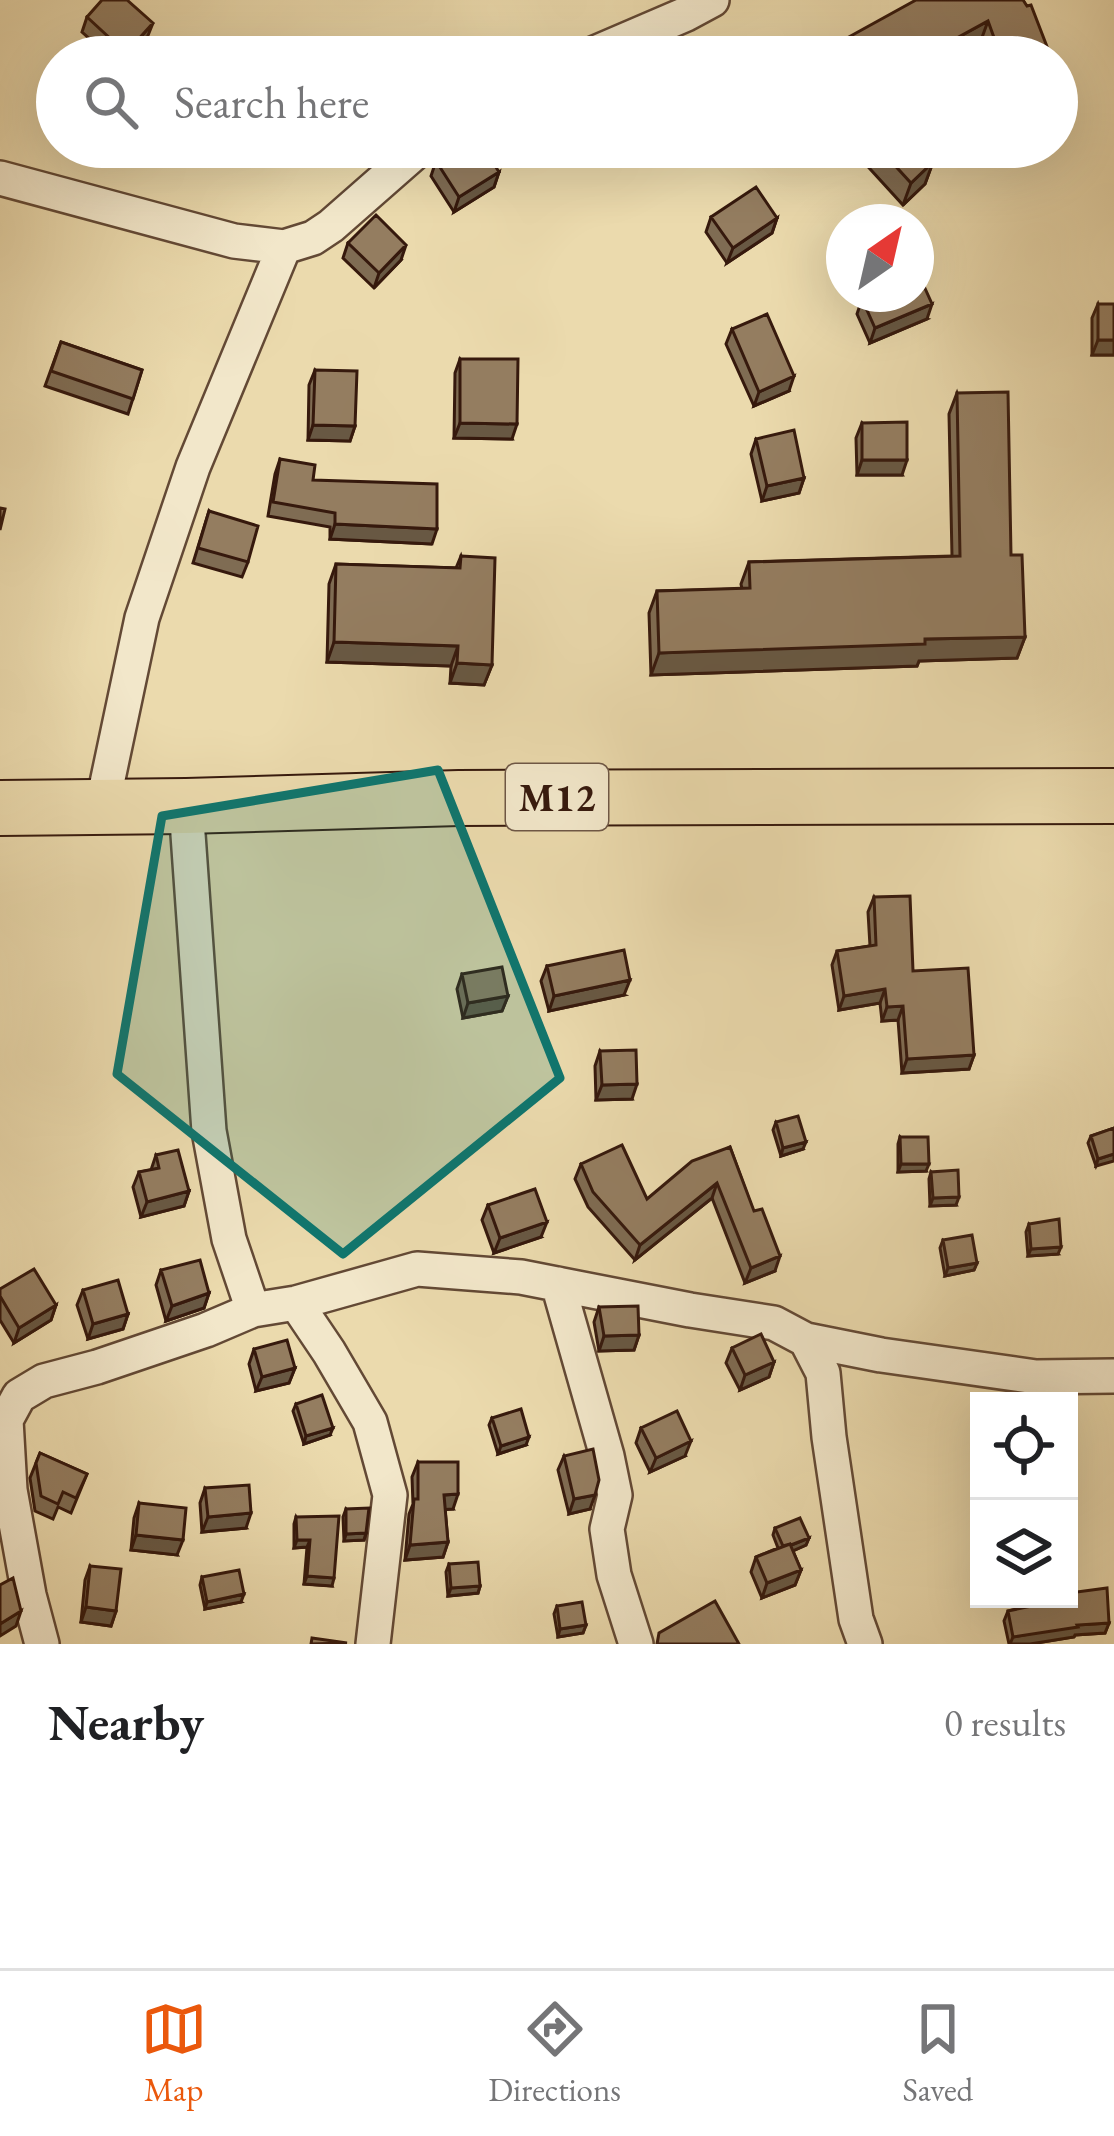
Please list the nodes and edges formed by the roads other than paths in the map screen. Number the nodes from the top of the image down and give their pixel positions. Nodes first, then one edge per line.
1 (712, 0) edge
2 (635, 36) edge
3 (397, 168) edge
4 (0, 178) edge
5 (284, 247) junction
6 (1114, 796) edge
7 (102, 806) junction
8 (187, 806) junction
9 (0, 808) edge
10 (559, 1284) junction
11 (296, 1303) junction
12 (253, 1310) junction
13 (806, 1340) junction
14 (1114, 1376) edge
15 (9, 1389) edge
16 (42, 1644) edge
17 (373, 1644) edge
18 (635, 1644) edge
19 (865, 1644) edge

1 - 2 street
3 - 5 street
4 - 5 street
5 - 7 street
6 - 8 highway, M12
7 - 8 highway, M12
7 - 9 highway, M12
8 - 12 street
10 - 11 street
10 - 13 street
10 - 18 street
11 - 12 street
11 - 17 street
12 - 15 street
13 - 14 street
13 - 19 street
15 - 16 street

